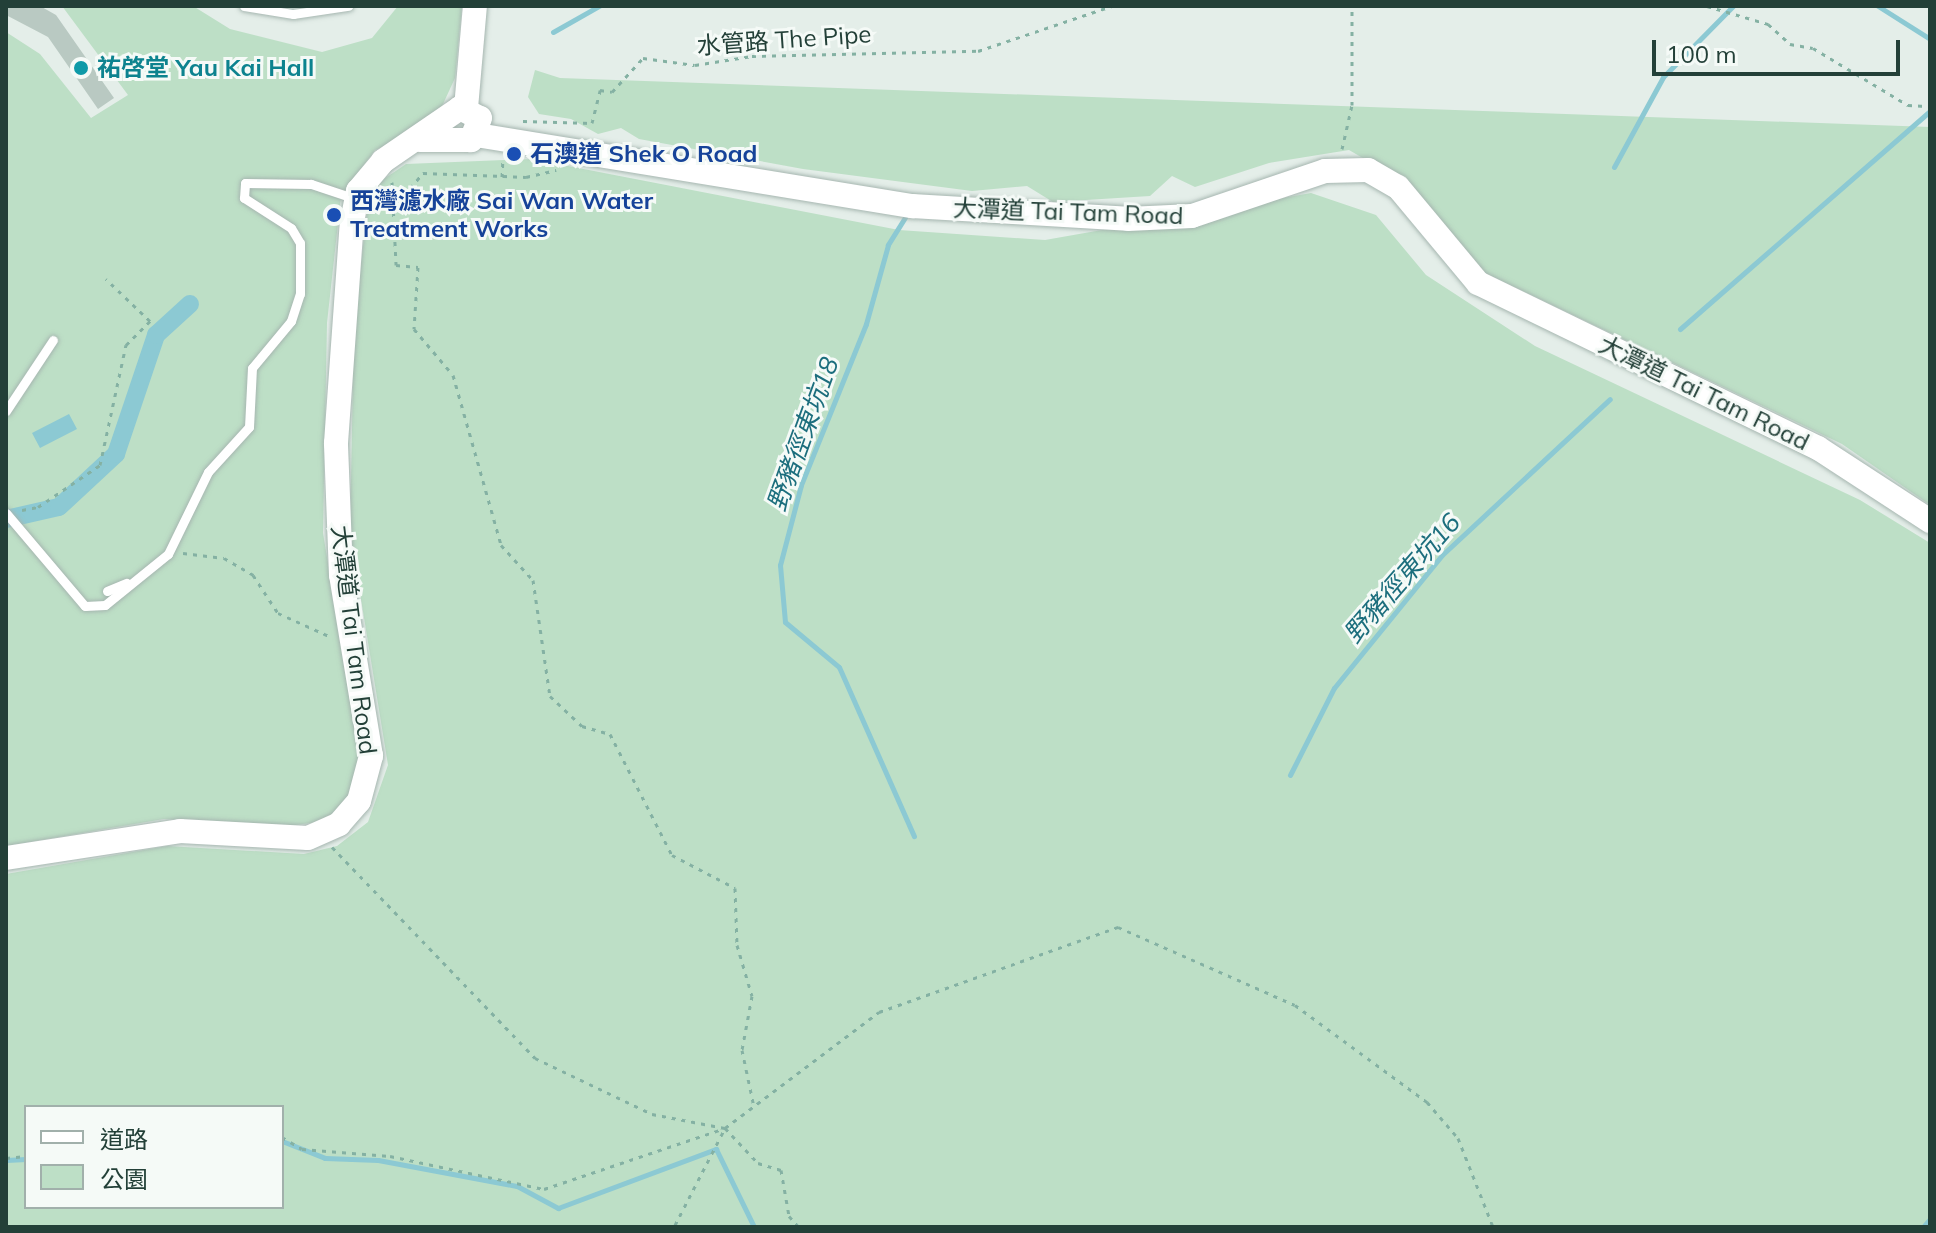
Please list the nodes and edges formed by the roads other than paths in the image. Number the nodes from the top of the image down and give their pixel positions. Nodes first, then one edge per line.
1 (244, 6) edge
2 (348, 6) edge
3 (475, 6) edge
4 (459, 111) junction
5 (467, 137) junction
6 (420, 140) junction
7 (356, 199) junction
8 (53, 340) dead end
9 (6, 411) edge
10 (11, 515) edge
11 (1930, 521) edge
12 (137, 579) junction
13 (107, 591) dead end
14 (6, 858) edge

1 - 2 lane
3 - 4 main road
4 - 5 main road
4 - 6 main road, 大潭道 Tai Tam Road
5 - 6 main road, 大潭道 Tai Tam Road
5 - 11 main road, 大潭道 Tai Tam Road
6 - 7 main road, 大潭道 Tai Tam Road
7 - 12 lane
7 - 14 main road, 大潭道 Tai Tam Road
8 - 9 lane
10 - 12 lane
12 - 13 lane

